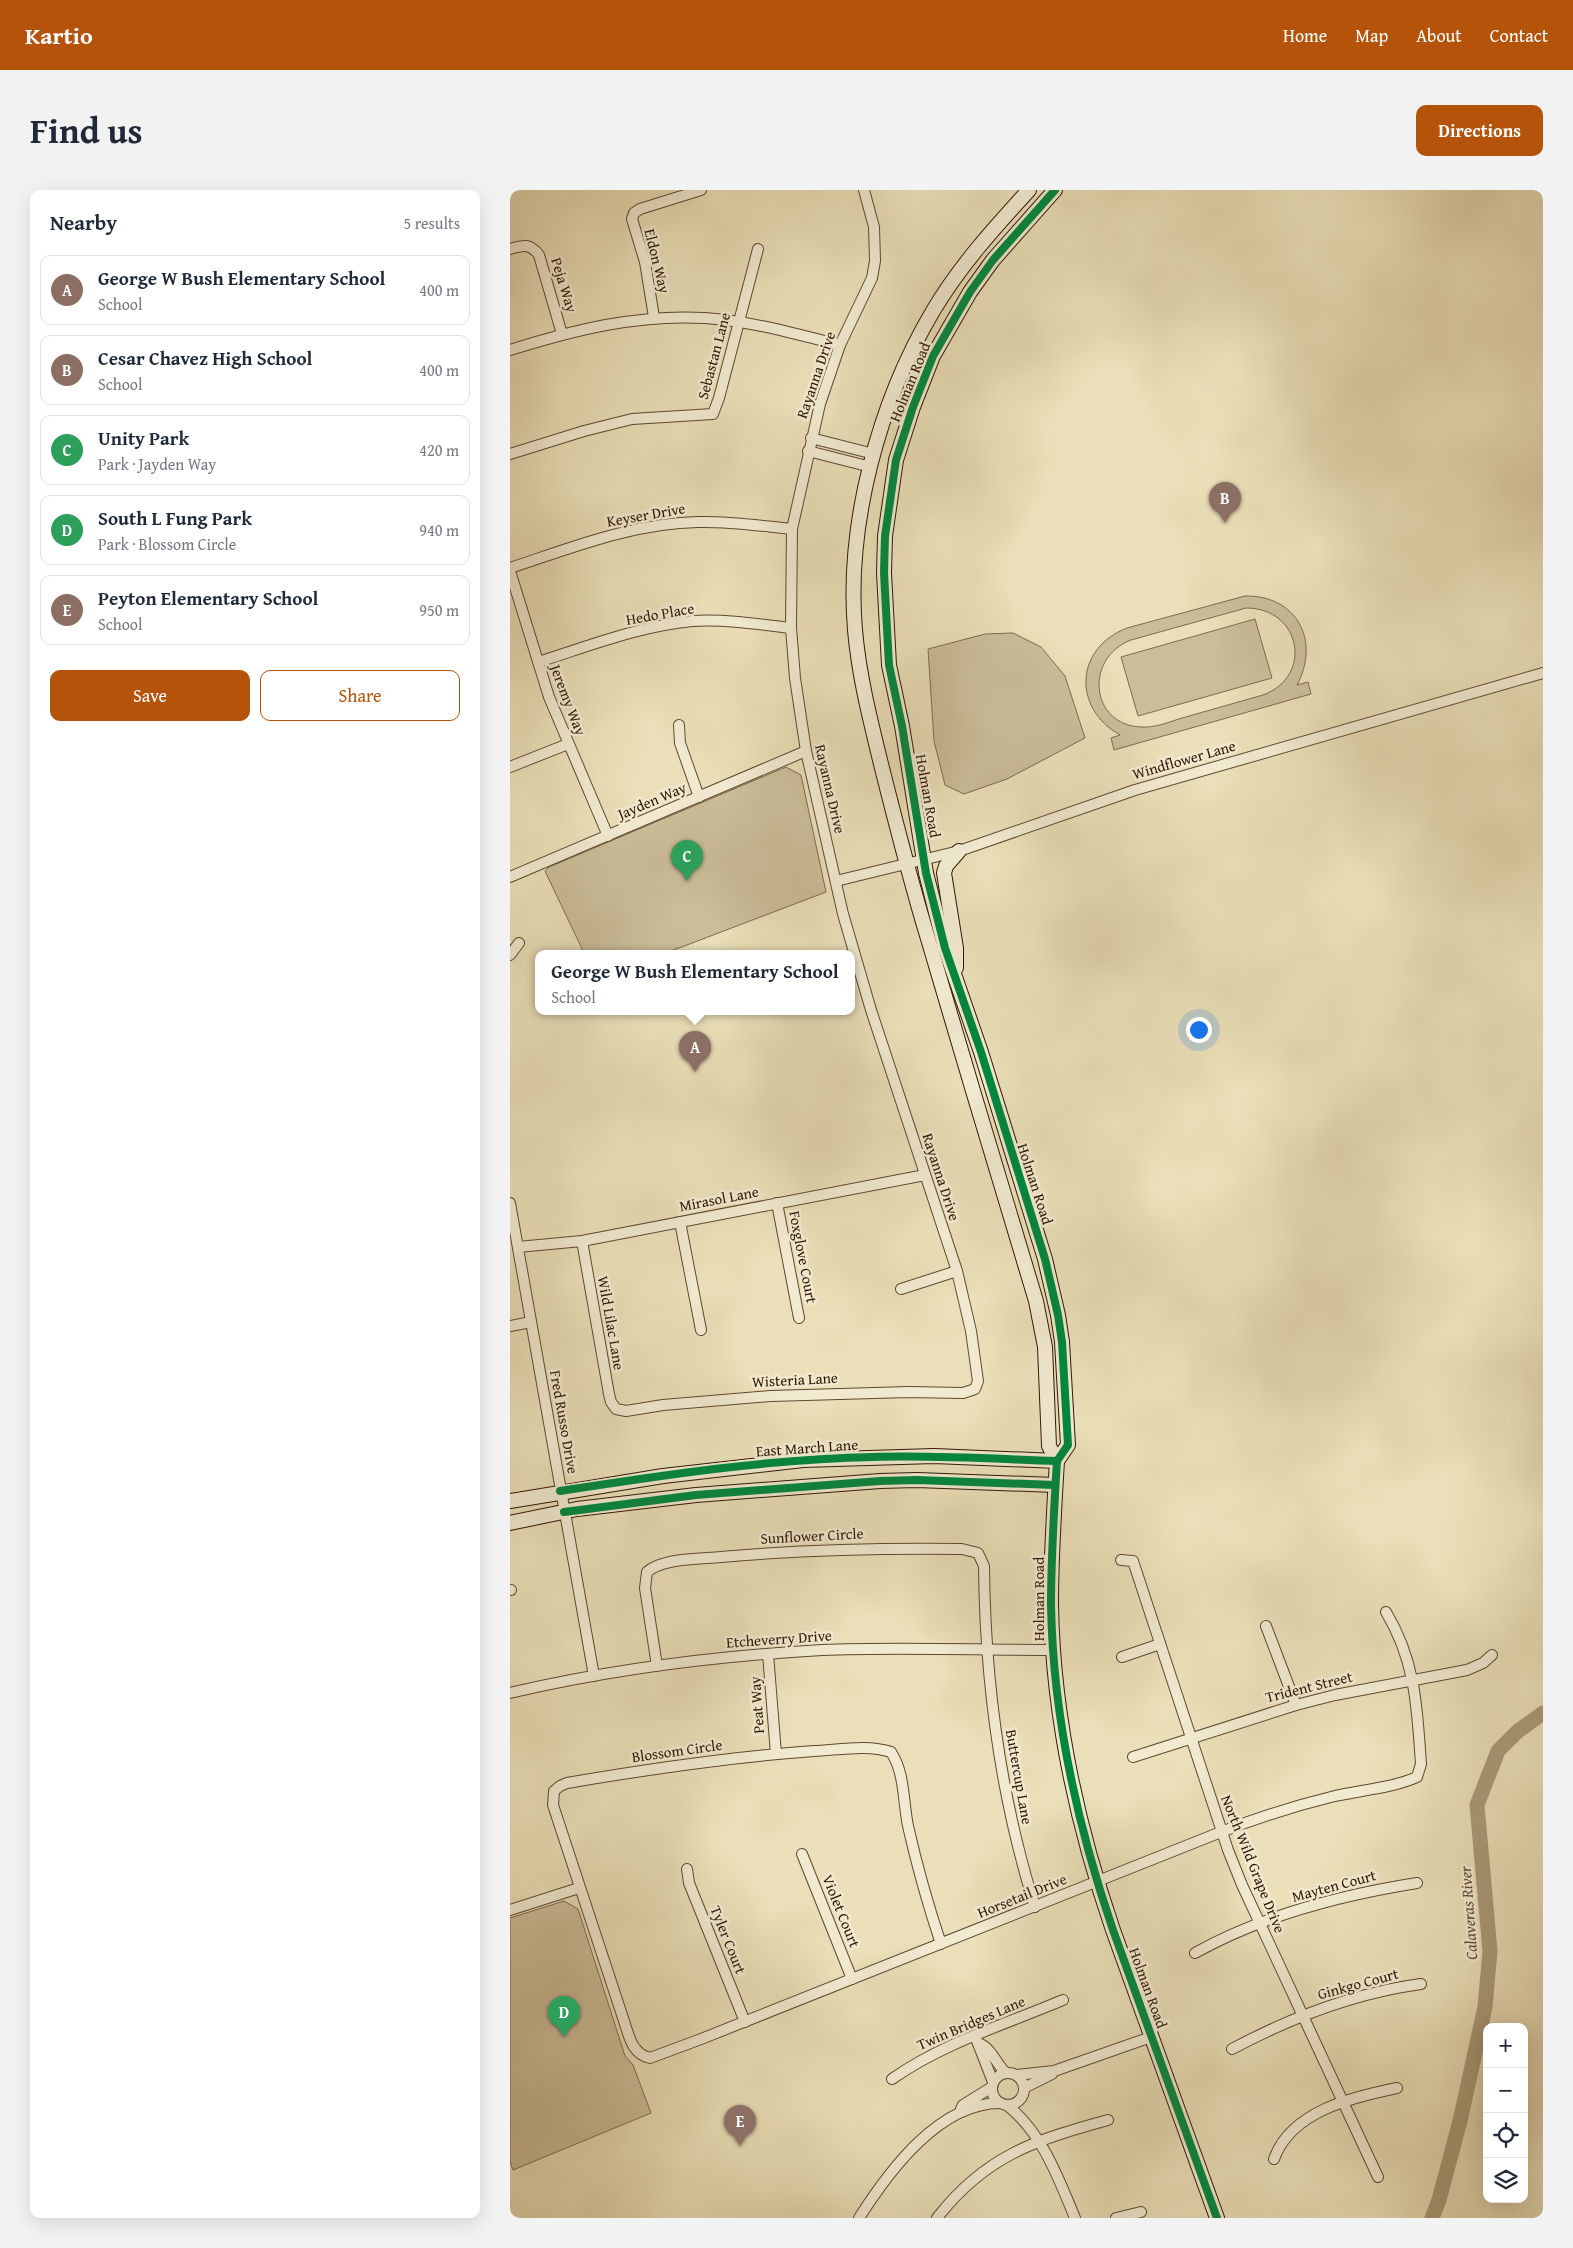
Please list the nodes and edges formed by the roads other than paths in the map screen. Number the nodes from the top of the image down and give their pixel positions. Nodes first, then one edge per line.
1 (701, 190) edge
2 (864, 190) edge
3 (1029, 190) edge
4 (1055, 190) edge
5 (510, 249) edge
6 (758, 249) dead end
7 (654, 317) junction
8 (738, 322) junction
9 (562, 334) junction
10 (840, 345) junction
11 (510, 350) edge
12 (811, 438) junction
13 (808, 451) junction
14 (510, 454) edge
15 (872, 461) junction
16 (792, 529) junction
17 (510, 569) edge
18 (791, 628) junction
19 (538, 662) junction
20 (1543, 673) edge
21 (679, 725) dead end
22 (568, 744) junction
23 (806, 751) junction
24 (510, 767) edge
25 (699, 797) junction
26 (608, 836) junction
27 (959, 851) junction
28 (924, 860) junction
29 (906, 865) junction
30 (510, 877) edge
31 (836, 881) junction
32 (519, 943) dead end
33 (853, 950) edge
34 (510, 955) edge
35 (855, 958) edge
36 (955, 981) junction
37 (925, 1175) junction
38 (510, 1203) edge
39 (777, 1203) junction
40 (680, 1222) junction
41 (582, 1240) junction
42 (518, 1247) junction
43 (957, 1271) junction
44 (901, 1289) dead end
45 (799, 1318) dead end
46 (531, 1322) junction
47 (510, 1326) edge
48 (701, 1330) dead end
49 (975, 1389) joint
50 (616, 1409) joint
51 (1057, 1461) junction
52 (1055, 1485) junction
53 (560, 1491) junction
54 (510, 1501) edge
55 (564, 1512) junction
56 (510, 1523) edge
57 (1121, 1560) dead end
58 (1386, 1612) dead end
59 (1266, 1626) dead end
60 (1160, 1644) junction
61 (986, 1650) junction
62 (1053, 1650) junction
63 (768, 1654) junction
64 (1492, 1655) dead end
65 (1122, 1657) dead end
66 (657, 1666) junction
67 (594, 1676) junction
68 (1414, 1681) junction
69 (510, 1693) edge
70 (1296, 1705) junction
71 (1191, 1738) junction
72 (776, 1754) junction
73 (1134, 1757) dead end
74 (1221, 1832) junction
75 (802, 1854) dead end
76 (686, 1869) dead end
77 (1097, 1882) junction
78 (1417, 1882) dead end
79 (580, 1888) junction
80 (1035, 1907) junction
81 (510, 1910) edge
82 (1260, 1923) junction
83 (942, 1944) junction
84 (1195, 1954) dead end
85 (852, 1979) junction
86 (1421, 1984) dead end
87 (1064, 2000) dead end
88 (1302, 2015) junction
89 (745, 2022) junction
90 (1152, 2037) junction
91 (977, 2040) junction
92 (1232, 2049) dead end
93 (644, 2056) joint
94 (1054, 2071) junction
95 (1011, 2074) junction
96 (892, 2079) dead end
97 (993, 2084) junction
98 (1024, 2088) junction
99 (1397, 2088) dead end
100 (1021, 2098) junction
101 (1343, 2102) junction
102 (1004, 2104) junction
103 (959, 2112) junction
104 (1108, 2120) dead end
105 (1029, 2126) junction
106 (1039, 2141) junction
107 (1274, 2159) dead end
108 (1378, 2177) dead end
109 (1141, 2212) dead end
110 (859, 2218) edge
111 (937, 2218) edge
112 (1075, 2218) edge
113 (1116, 2218) edge
114 (1217, 2218) edge

1 - 7 street, Eldon Way
2 - 10 street, Rayanna Drive
3 - 15 main road, Holman Road
4 - 28 main road, Holman Road
5 - 9 street, Peja Way
6 - 8 street, Sebastan Lane
7 - 8 street
7 - 9 street
8 - 10 street
8 - 14 street, Sebastan Lane
9 - 11 street
10 - 12 street, Rayanna Drive
12 - 13 street, Rayanna Drive
12 - 15 street
13 - 15 street
13 - 16 street, Rayanna Drive
15 - 29 main road, Holman Road
16 - 17 street, Keyser Drive
16 - 18 street, Rayanna Drive
17 - 19 street, Jeremy Way
18 - 19 street, Hedo Place
18 - 23 street, Rayanna Drive
19 - 22 street, Jeremy Way
20 - 27 street, Windflower Lane
21 - 25 street
22 - 24 street
22 - 26 street, Jeremy Way
23 - 25 street, Jayden Way
23 - 31 street, Rayanna Drive
25 - 26 street, Jayden Way
26 - 30 street, Jayden Way
27 - 28 street, Windflower Lane
27 - 36 main road
28 - 29 street, Windflower Lane
28 - 36 main road, Holman Road
29 - 31 street, Windflower Lane
29 - 51 main road, Holman Road
31 - 33 street, Rayanna Drive
32 - 34 street
35 - 37 street, Rayanna Drive
36 - 51 main road, Holman Road
37 - 39 street, Mirasol Lane
37 - 43 street, Rayanna Drive
38 - 42 street, Fred Russo Drive
39 - 40 street, Mirasol Lane
39 - 45 street, Foxglove Court
40 - 41 street, Mirasol Lane
40 - 48 street
41 - 42 street, Mirasol Lane
41 - 50 street, Wild Lilac Lane
42 - 46 street, Fred Russo Drive
43 - 44 street
43 - 49 street, Rayanna Drive
46 - 47 street
46 - 53 street, Fred Russo Drive
49 - 50 street, Wisteria Lane
51 - 52 main road, Holman Road
51 - 53 main road, East March Lane
52 - 55 main road
52 - 62 main road, Holman Road
53 - 54 main road, East March Lane
53 - 55 street, Fred Russo Drive
55 - 56 main road
55 - 67 street, Fred Russo Drive
57 - 60 street, North Wild Grape Drive
58 - 68 street
59 - 70 street
60 - 65 street
60 - 71 street, North Wild Grape Drive
61 - 62 street, Etcheverry Drive
61 - 63 street, Etcheverry Drive
61 - 66 street, Sunflower Circle
61 - 80 street, Buttercup Lane
62 - 77 main road, Holman Road
63 - 66 street, Etcheverry Drive
63 - 72 street, Peat Way
64 - 68 street, Trident Street
66 - 67 street, Etcheverry Drive
67 - 69 street, Etcheverry Drive
68 - 70 street, Trident Street
68 - 74 street, Horsetail Drive
70 - 71 street, Trident Street
71 - 73 street, Trident Street
71 - 74 street, North Wild Grape Drive
72 - 79 street, Blossom Circle
72 - 83 street, Blossom Circle
74 - 77 street, Horsetail Drive
74 - 82 street, North Wild Grape Drive
75 - 85 street, Violet Court
76 - 89 street, Tyler Court
77 - 80 street, Horsetail Drive
77 - 90 main road, Holman Road
78 - 82 street, Mayten Court
79 - 81 street
79 - 93 street, Blossom Circle
80 - 83 street, Horsetail Drive
82 - 84 street, Mayten Court
82 - 88 street, North Wild Grape Drive
83 - 85 street, Horsetail Drive
85 - 89 street, Horsetail Drive
86 - 88 street, Ginkgo Court
87 - 91 street, Twin Bridges Lane
88 - 92 street, Ginkgo Court
88 - 101 street, North Wild Grape Drive
89 - 93 street, Horsetail Drive
90 - 94 street
90 - 114 main road, Holman Road
91 - 95 street
91 - 96 street, Twin Bridges Lane
91 - 97 street
94 - 95 street
94 - 98 street
95 - 97 street
95 - 98 street
97 - 102 street
97 - 103 street
98 - 100 street
99 - 101 street
100 - 102 street
100 - 105 street
101 - 107 street
101 - 108 street, North Wild Grape Drive
102 - 103 street
102 - 105 street
103 - 110 street
104 - 106 street
105 - 106 street
106 - 111 street
106 - 112 street
109 - 113 street

